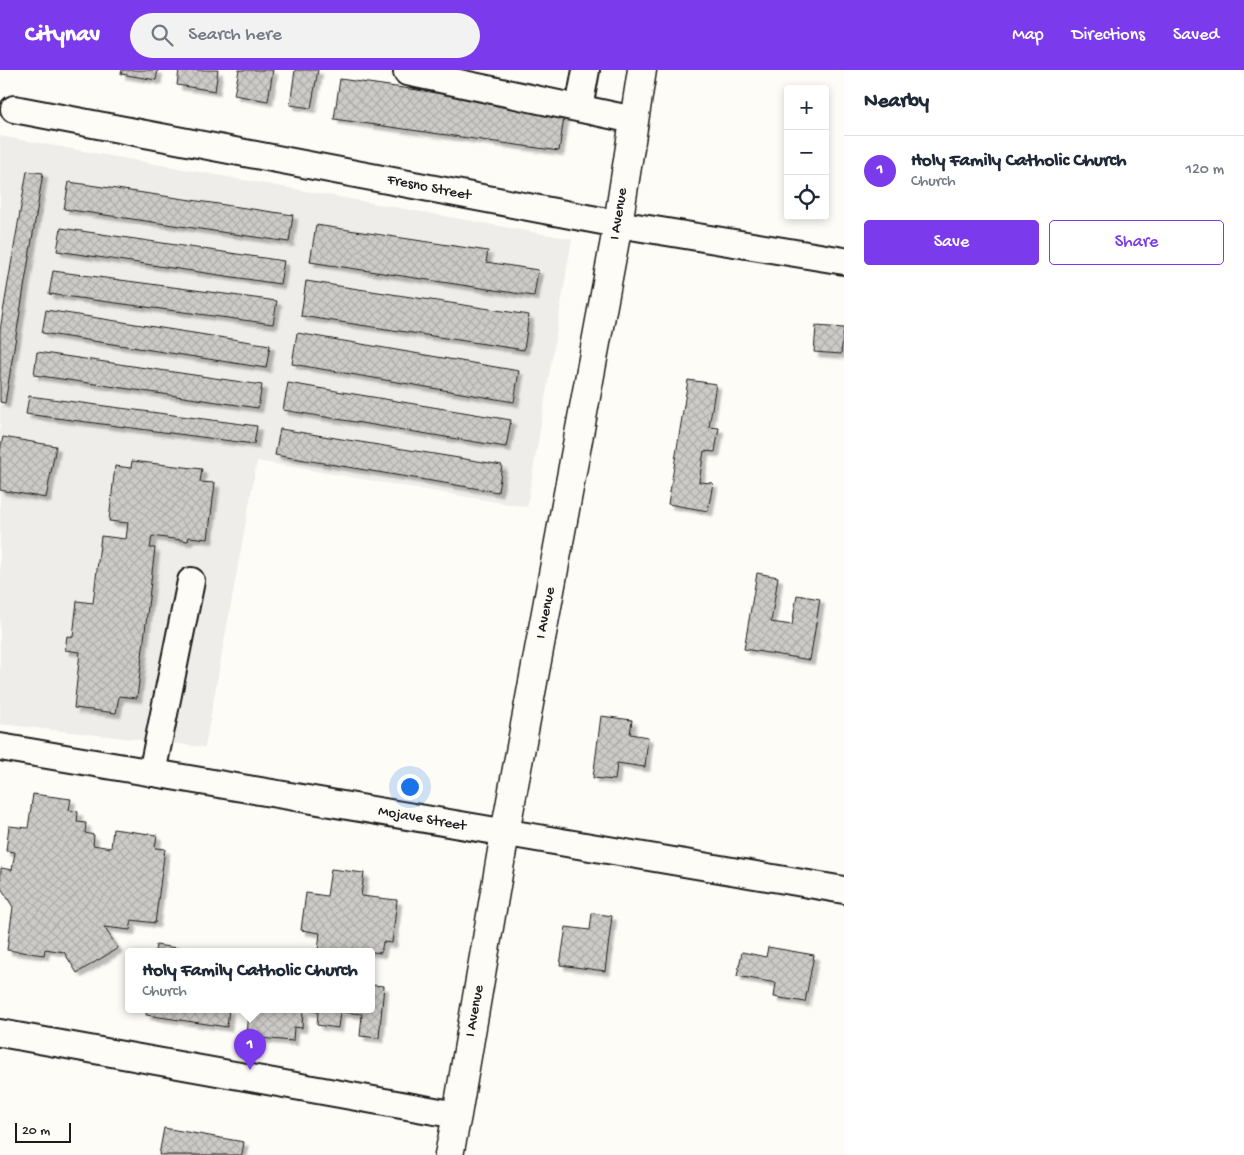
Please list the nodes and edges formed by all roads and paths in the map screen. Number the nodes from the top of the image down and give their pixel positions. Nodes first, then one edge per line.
1 (408, 70) edge
2 (586, 70) edge
3 (642, 70) edge
4 (579, 108) junction
5 (14, 109) dead end
6 (634, 120) junction
7 (618, 224) junction
8 (844, 261) edge
9 (191, 581) dead end
10 (0, 747) edge
11 (152, 773) junction
12 (505, 833) junction
13 (844, 890) edge
14 (0, 1033) edge
15 (457, 1115) junction
16 (449, 1155) edge

1 - 4 street
2 - 4 street
3 - 6 main road, I Avenue
4 - 6 street
5 - 7 street, Fresno Street
6 - 7 main road, I Avenue
7 - 8 street, Fresno Street
7 - 12 main road, I Avenue
9 - 11 street
10 - 11 street, Mojave Street
11 - 12 street, Mojave Street
12 - 13 street, Mojave Street
12 - 15 main road, I Avenue
14 - 15 street
15 - 16 main road, I Avenue

